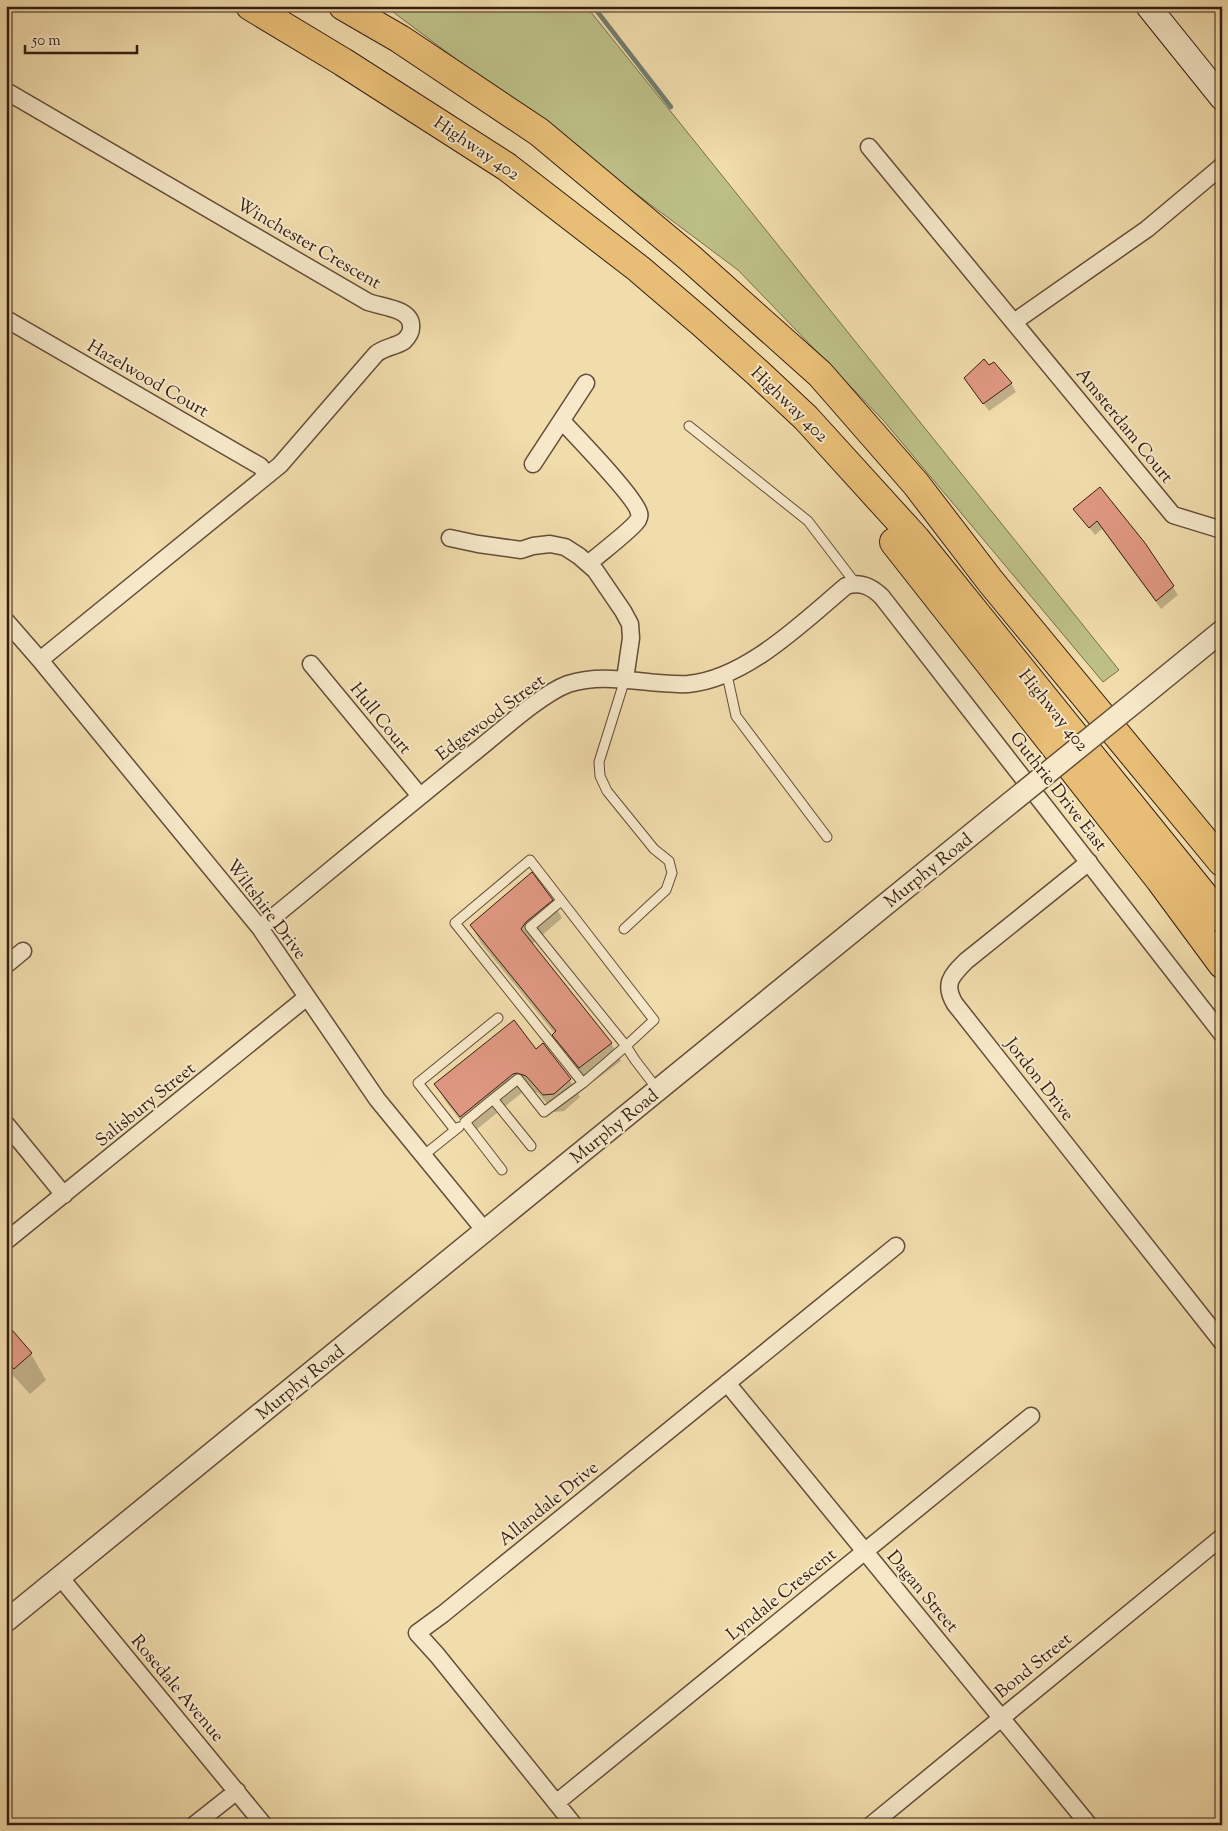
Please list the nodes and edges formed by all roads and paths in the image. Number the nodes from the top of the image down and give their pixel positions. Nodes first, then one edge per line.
1 (250, 6) edge
2 (343, 6) edge
3 (1148, 6) edge
4 (6, 91) edge
5 (1222, 98) edge
6 (869, 147) dead end
7 (1222, 166) edge
8 (562, 208) junction
9 (6, 319) edge
10 (1014, 322) junction
11 (586, 383) dead end
12 (562, 421) junction
13 (689, 426) dead end
14 (533, 464) dead end
15 (268, 475) junction
16 (1222, 530) edge
17 (450, 538) dead end
18 (588, 564) junction
19 (856, 584) junction
20 (6, 621) edge
21 (1222, 631) edge
22 (40, 660) junction
23 (311, 664) dead end
24 (727, 675) junction
25 (625, 679) junction
26 (420, 796) junction
27 (1190, 821) junction
28 (827, 837) dead end
29 (1222, 857) edge
30 (1088, 862) junction
31 (1222, 862) edge
32 (561, 900) junction
33 (1222, 918) edge
34 (260, 928) junction
35 (624, 929) dead end
36 (23, 951) dead end
37 (1222, 964) edge
38 (6, 965) edge
39 (308, 997) junction
40 (498, 1018) dead end
41 (1222, 1034) edge
42 (626, 1046) junction
43 (583, 1082) junction
44 (658, 1090) junction
45 (493, 1099) junction
46 (465, 1122) junction
47 (6, 1124) edge
48 (455, 1130) junction
49 (531, 1146) dead end
50 (424, 1155) junction
51 (502, 1170) dead end
52 (64, 1195) junction
53 (485, 1231) junction
54 (6, 1241) edge
55 (896, 1246) dead end
56 (1222, 1342) edge
57 (727, 1383) junction
58 (1031, 1416) dead end
59 (1222, 1536) edge
60 (864, 1551) junction
61 (60, 1577) junction
62 (6, 1621) edge
63 (1001, 1717) junction
64 (237, 1791) junction
65 (556, 1803) junction
66 (194, 1825) edge
67 (264, 1825) edge
68 (574, 1825) edge
69 (871, 1825) edge
70 (1089, 1825) edge

1 - 8 highway, Highway 402
2 - 27 highway, Highway 402
3 - 5 main road
4 - 15 street, Winchester Crescent
6 - 10 street, Amsterdam Court
7 - 10 street
8 - 33 highway, Highway 402
8 - 37 highway
9 - 15 street, Hazelwood Court
10 - 16 street, Amsterdam Court
11 - 12 street
12 - 14 street
12 - 18 street
13 - 19 lane
15 - 22 street, Winchester Crescent
17 - 18 street
18 - 25 street
19 - 24 street, Edgewood Street
19 - 30 street, Guthrie Drive East
20 - 22 street, Wiltshire Drive
21 - 44 street, Murphy Road, bridge
22 - 34 street, Wiltshire Drive
23 - 26 street, Hull Court
24 - 25 street, Edgewood Street
24 - 28 lane
25 - 26 street, Edgewood Street
25 - 35 lane
26 - 34 street, Edgewood Street
27 - 29 highway
27 - 31 highway, Highway 402
30 - 41 street, Guthrie Drive East
30 - 56 street, Jordon Drive
32 - 42 lane
32 - 42 lane
32 - 43 lane
34 - 39 street, Wiltshire Drive
36 - 38 street
39 - 50 street, Wiltshire Drive
39 - 52 street, Salisbury Street
40 - 48 lane
42 - 43 lane
42 - 44 lane
43 - 45 lane
44 - 53 street, Murphy Road
45 - 46 lane
45 - 49 lane
46 - 48 lane
46 - 51 lane
47 - 52 street
48 - 50 lane
50 - 53 street, Wiltshire Drive
52 - 54 street, Salisbury Street
53 - 61 street, Murphy Road
55 - 57 street, Allandale Drive
57 - 60 street, Dagan Street
57 - 65 street, Allandale Drive
58 - 60 street, Lyndale Crescent
59 - 63 street, Bond Street
60 - 63 street, Dagan Street
60 - 65 street, Lyndale Crescent
61 - 62 street, Murphy Road
61 - 64 street, Rosedale Avenue
63 - 69 street, Bond Street
63 - 70 street, Dagan Street
64 - 66 street
64 - 67 street, Rosedale Avenue
65 - 68 street, Allandale Drive

